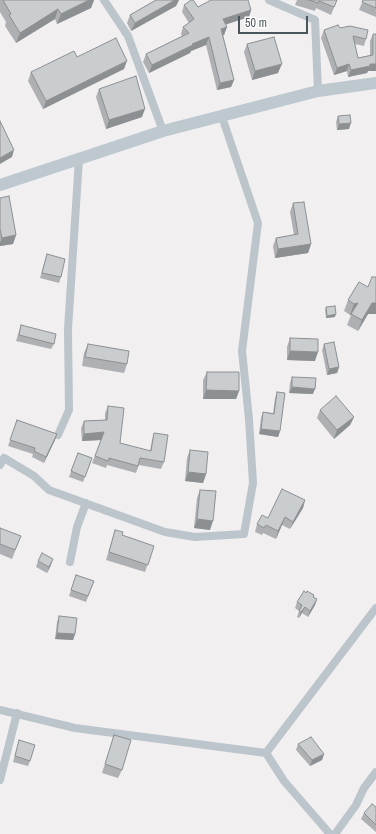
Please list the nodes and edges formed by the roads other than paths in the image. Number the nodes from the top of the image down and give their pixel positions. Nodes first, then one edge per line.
1 (104, 0) edge
2 (269, 0) edge
3 (376, 83) edge
4 (318, 91) junction
5 (222, 116) junction
6 (163, 131) junction
7 (79, 159) junction
8 (0, 185) edge
9 (58, 435) edge
10 (0, 465) edge
11 (86, 503) junction
12 (70, 562) dead end
13 (376, 608) edge
14 (0, 710) edge
15 (17, 713) junction
16 (266, 753) junction
17 (376, 772) edge
18 (0, 780) edge
19 (330, 834) edge
20 (335, 834) edge

1 - 6 street
2 - 4 street
3 - 4 street
4 - 5 street
5 - 6 street
5 - 11 street
6 - 7 street
7 - 8 street
7 - 9 street
10 - 11 street
11 - 12 street
13 - 16 street
14 - 15 street
15 - 16 street
15 - 18 street
16 - 19 street
17 - 20 street

